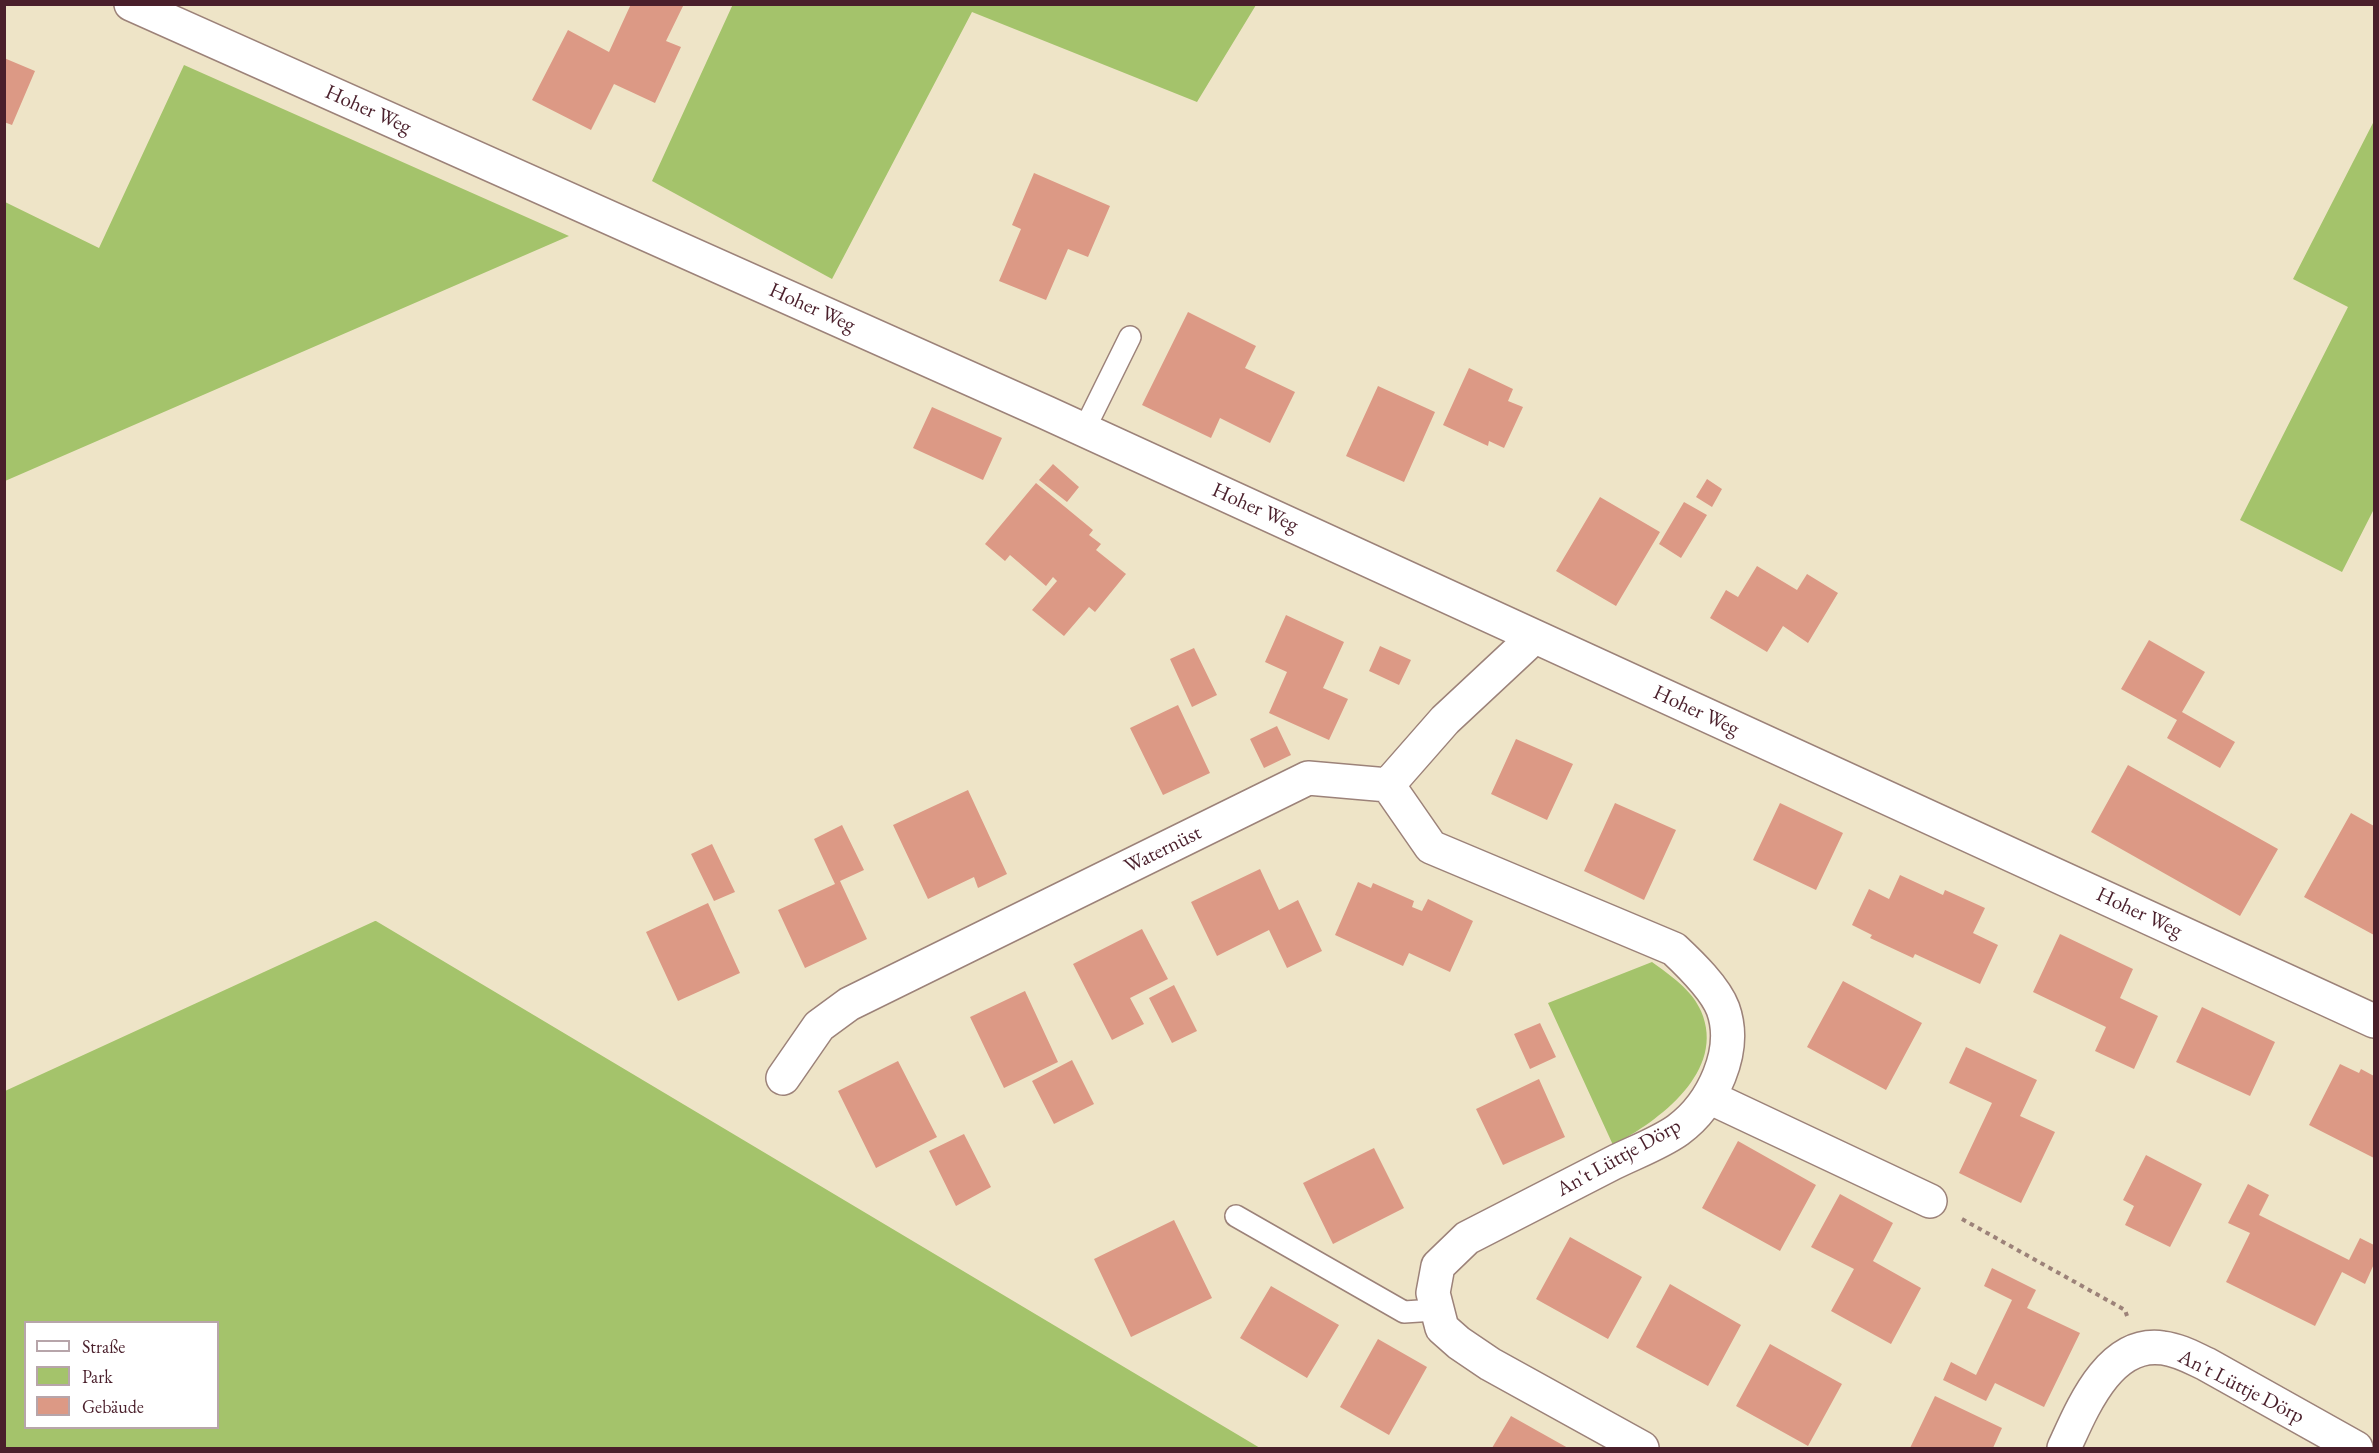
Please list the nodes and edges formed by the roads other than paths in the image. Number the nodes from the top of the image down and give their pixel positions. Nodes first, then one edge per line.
1 (131, 4) edge
2 (1130, 338) dead end
3 (1084, 430) junction
4 (1534, 637) junction
5 (1388, 785) junction
6 (2374, 1020) edge
7 (783, 1078) dead end
8 (1709, 1096) junction
9 (1930, 1201) road end
10 (1236, 1216) dead end
11 (1436, 1310) junction
12 (1642, 1449) edge
13 (2064, 1449) edge
14 (2356, 1449) edge

1 - 3 street, Hoher Weg
2 - 3 lane
3 - 4 street, Hoher Weg
4 - 5 street
4 - 6 street, Hoher Weg
5 - 7 street, Waternüst
5 - 8 street, An't Lüttje Dörp
8 - 9 street
8 - 11 street, An't Lüttje Dörp
10 - 11 lane
11 - 12 street, An't Lüttje Dörp
13 - 14 street, An't Lüttje Dörp

